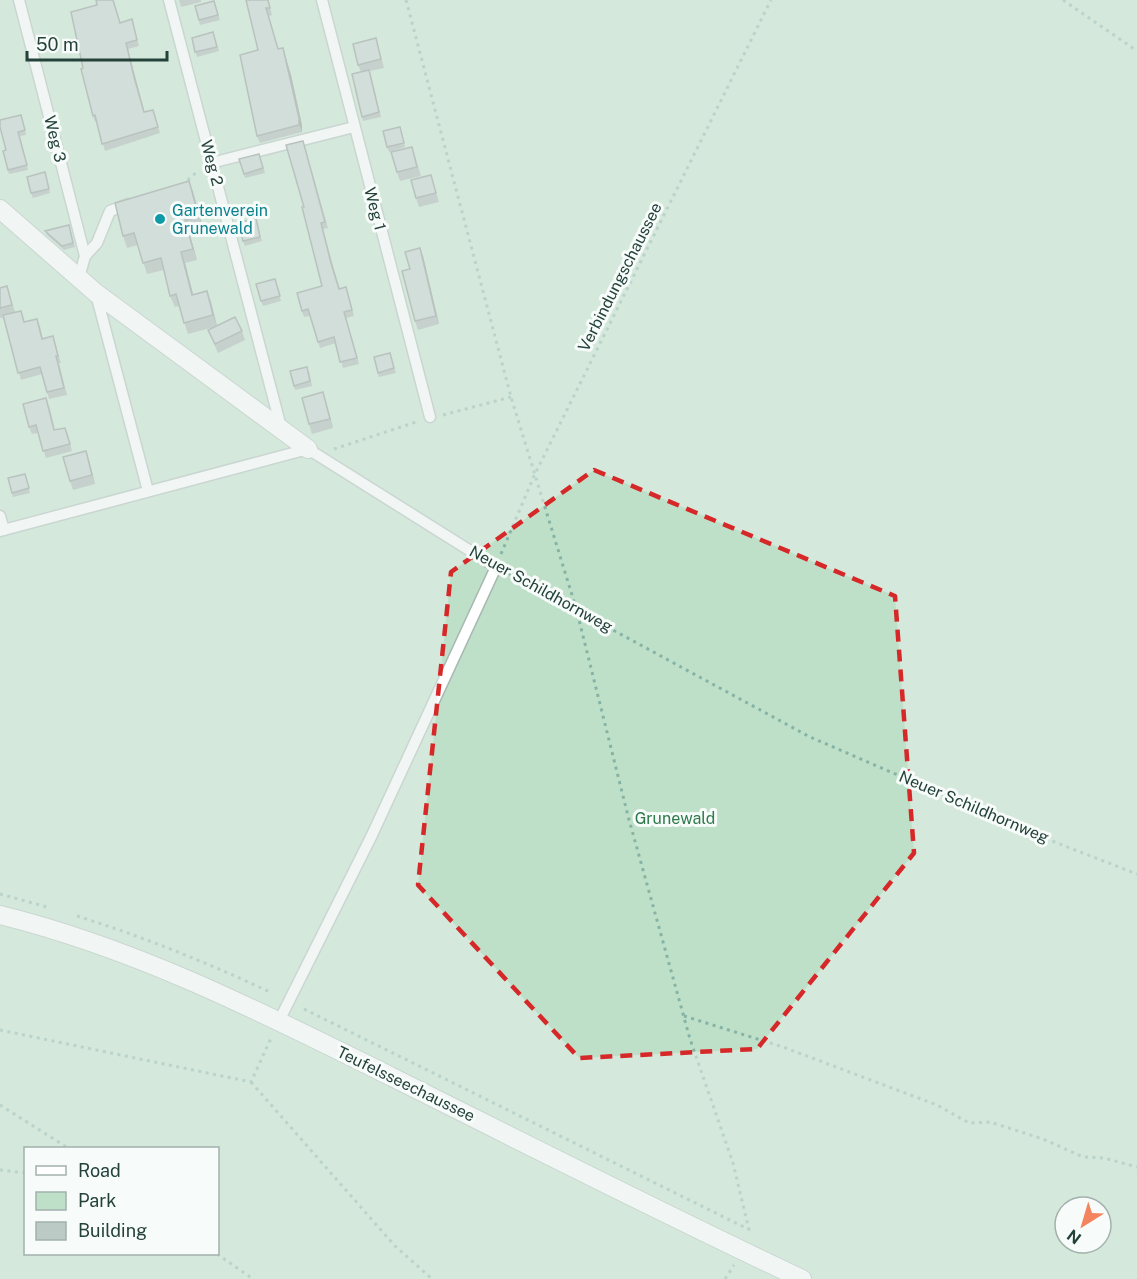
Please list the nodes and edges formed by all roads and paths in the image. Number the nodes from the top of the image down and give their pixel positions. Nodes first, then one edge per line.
1 (19, 0) edge
2 (169, 0) edge
3 (322, 0) edge
4 (406, 0) edge
5 (771, 0) edge
6 (1063, 0) edge
7 (1137, 51) edge
8 (354, 127) junction
9 (211, 163) junction
10 (180, 187) edge
11 (143, 200) edge
12 (0, 209) edge
13 (85, 256) junction
14 (79, 278) junction
15 (96, 293) junction
16 (511, 397) junction
17 (430, 417) junction
18 (282, 431) junction
19 (308, 449) junction
20 (534, 476) junction
21 (148, 491) junction
22 (0, 516) edge
23 (2, 530) edge
24 (496, 567) junction
25 (576, 609) junction
26 (1137, 874) edge
27 (0, 915) edge
28 (304, 1009) dead end
29 (684, 1016) junction
30 (279, 1021) junction
31 (0, 1030) edge
32 (251, 1082) junction
33 (0, 1105) edge
34 (65, 1147) edge
35 (1137, 1167) edge
36 (0, 1170) edge
37 (24, 1173) edge
38 (749, 1230) junction
39 (743, 1251) junction
40 (218, 1255) edge
41 (253, 1279) edge
42 (432, 1279) edge
43 (802, 1279) edge

1 - 13 lane, Weg 3
2 - 9 lane, Weg 2
3 - 8 lane, Weg 1
4 - 16 path
5 - 20 path, Verbindungschaussee
6 - 7 path
8 - 9 lane
8 - 17 lane, Weg 1
9 - 10 path
9 - 18 lane, Weg 2
11 - 13 lane
12 - 14 street, Neuer Schildhornweg
13 - 14 lane, Weg 3
14 - 15 street, Neuer Schildhornweg
15 - 18 street, Neuer Schildhornweg
15 - 21 lane
16 - 17 path
16 - 20 path
17 - 19 path
18 - 19 street, Neuer Schildhornweg
19 - 21 lane
19 - 24 lane, Neuer Schildhornweg
20 - 24 path, Verbindungschaussee
20 - 25 path
21 - 23 lane
22 - 23 lane
24 - 25 path, Neuer Schildhornweg
24 - 30 lane
25 - 26 path, Neuer Schildhornweg
25 - 29 path
27 - 30 street, Teufelsseechaussee
28 - 38 path
29 - 35 path
29 - 38 path
30 - 32 path
30 - 39 street, Teufelsseechaussee
31 - 32 path
32 - 42 path
33 - 34 path
36 - 37 path
38 - 39 path
39 - 43 street, Teufelsseechaussee
40 - 41 path

